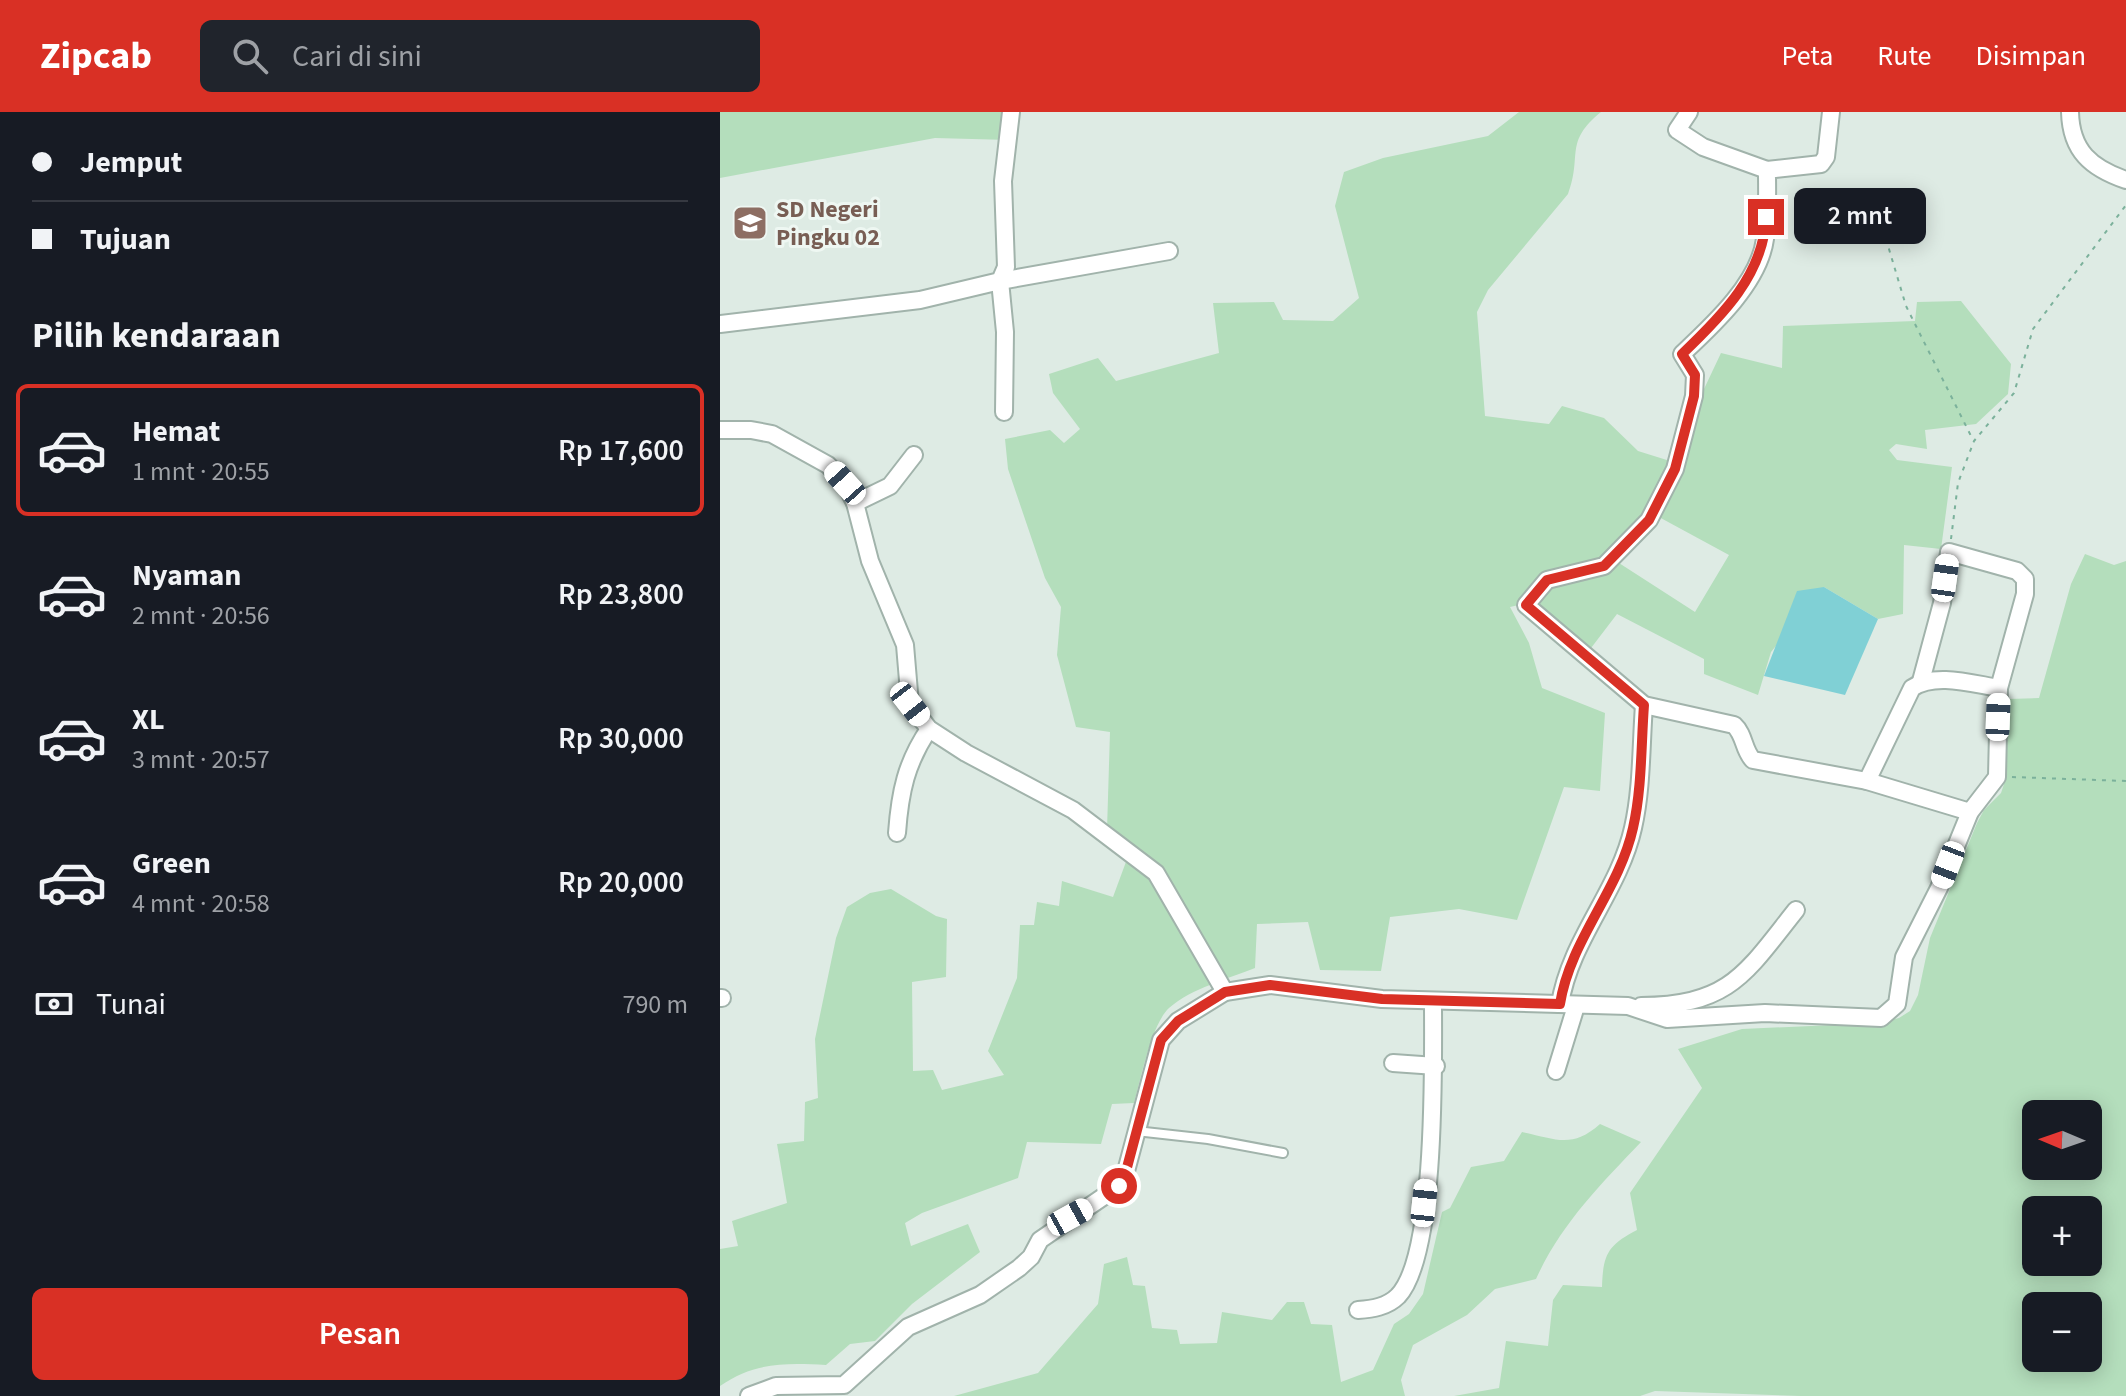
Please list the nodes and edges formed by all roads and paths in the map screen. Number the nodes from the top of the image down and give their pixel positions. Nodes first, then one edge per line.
1 (1011, 112) edge
2 (1689, 112) edge
3 (1831, 112) edge
4 (2070, 112) edge
5 (1767, 170) junction
6 (2126, 180) edge
7 (2126, 205) edge
8 (1886, 239) dead end
9 (1169, 251) dead end
10 (1000, 281) junction
11 (720, 324) edge
12 (1004, 412) dead end
13 (720, 430) edge
14 (1974, 441) junction
15 (914, 455) dead end
16 (855, 503) junction
17 (1949, 552) junction
18 (1921, 681) junction
19 (1999, 688) junction
20 (1644, 705) junction
21 (929, 729) junction
22 (1997, 777) junction
23 (1867, 781) junction
24 (2126, 781) edge
25 (1970, 812) junction
26 (897, 833) dead end
27 (1796, 910) dead end
28 (1225, 992) junction
29 (1433, 1001) junction
30 (1568, 1005) junction
31 (1628, 1006) junction
32 (1393, 1063) dead end
33 (1436, 1066) junction
34 (1556, 1071) dead end
35 (1136, 1131) junction
36 (1283, 1153) dead end
37 (1358, 1310) dead end
38 (749, 1396) edge

1 - 10 street
2 - 5 street
3 - 5 street
4 - 6 street
5 - 20 street
7 - 14 path
8 - 14 path
9 - 10 street
10 - 11 street
10 - 12 street
13 - 16 street
14 - 17 path
15 - 16 street
16 - 21 street
17 - 18 street
17 - 19 street
18 - 19 street
18 - 23 street
19 - 22 street
20 - 23 street
20 - 30 street
21 - 26 street
21 - 28 street
22 - 24 path
22 - 25 street
23 - 25 street
25 - 31 street
27 - 31 street
28 - 29 street
28 - 35 street
29 - 30 street
29 - 33 street
30 - 31 street
30 - 34 street
32 - 33 street
33 - 37 street
35 - 36 lane
35 - 38 street

